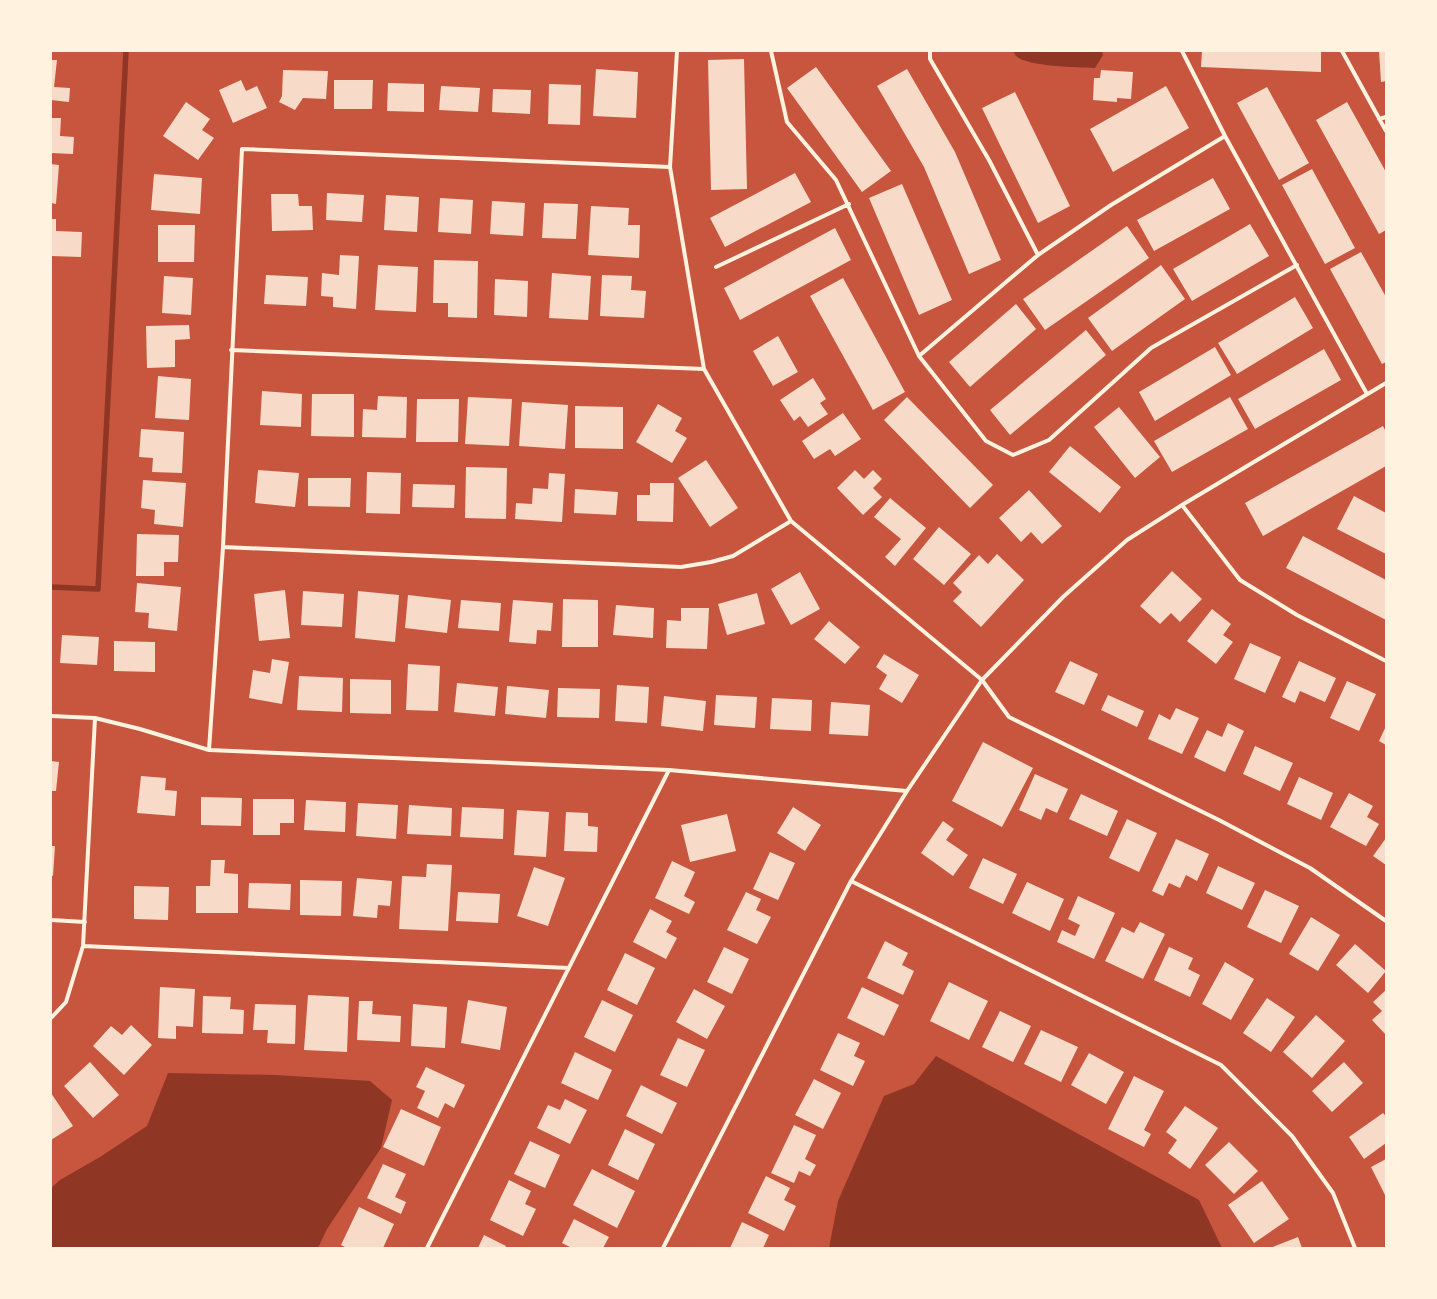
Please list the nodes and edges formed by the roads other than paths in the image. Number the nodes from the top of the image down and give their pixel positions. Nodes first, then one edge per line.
1 (677, 51) edge
2 (771, 51) edge
3 (930, 51) edge
4 (1182, 51) edge
5 (1342, 51) edge
6 (1386, 117) edge
7 (1379, 119) junction
8 (1386, 131) edge
9 (1225, 136) junction
10 (670, 167) junction
11 (849, 204) junction
12 (1038, 255) junction
13 (1297, 266) junction
14 (716, 267) dead end
15 (231, 350) junction
16 (919, 356) junction
17 (704, 369) junction
18 (1386, 383) edge
19 (1367, 394) junction
20 (1182, 505) junction
21 (791, 522) junction
22 (223, 547) junction
23 (1386, 661) edge
24 (982, 680) junction
25 (51, 716) edge
26 (95, 718) junction
27 (209, 750) junction
28 (669, 770) junction
29 (907, 792) junction
30 (851, 881) junction
31 (51, 920) edge
32 (1386, 921) edge
33 (85, 922) junction
34 (83, 946) junction
35 (569, 968) junction
36 (51, 1018) edge
37 (427, 1248) edge
38 (663, 1248) edge
39 (1355, 1248) edge

1 - 10 street
2 - 11 street
3 - 12 street
4 - 9 street
5 - 7 street
6 - 7 street
7 - 8 street
9 - 12 street
9 - 13 street
10 - 15 street
10 - 17 street
11 - 14 street
11 - 16 street
12 - 16 street
13 - 16 street
13 - 19 street
15 - 17 street
15 - 22 street
17 - 21 street
18 - 19 street
19 - 20 street
20 - 23 street
20 - 24 street
21 - 22 street
21 - 24 street
22 - 27 street
24 - 29 street
24 - 32 street
25 - 26 street
26 - 27 street
26 - 33 street
27 - 28 street
28 - 29 street
28 - 35 street
29 - 30 street
30 - 38 street
30 - 39 street
31 - 33 street
33 - 34 street
34 - 35 street
34 - 36 street
35 - 37 street

